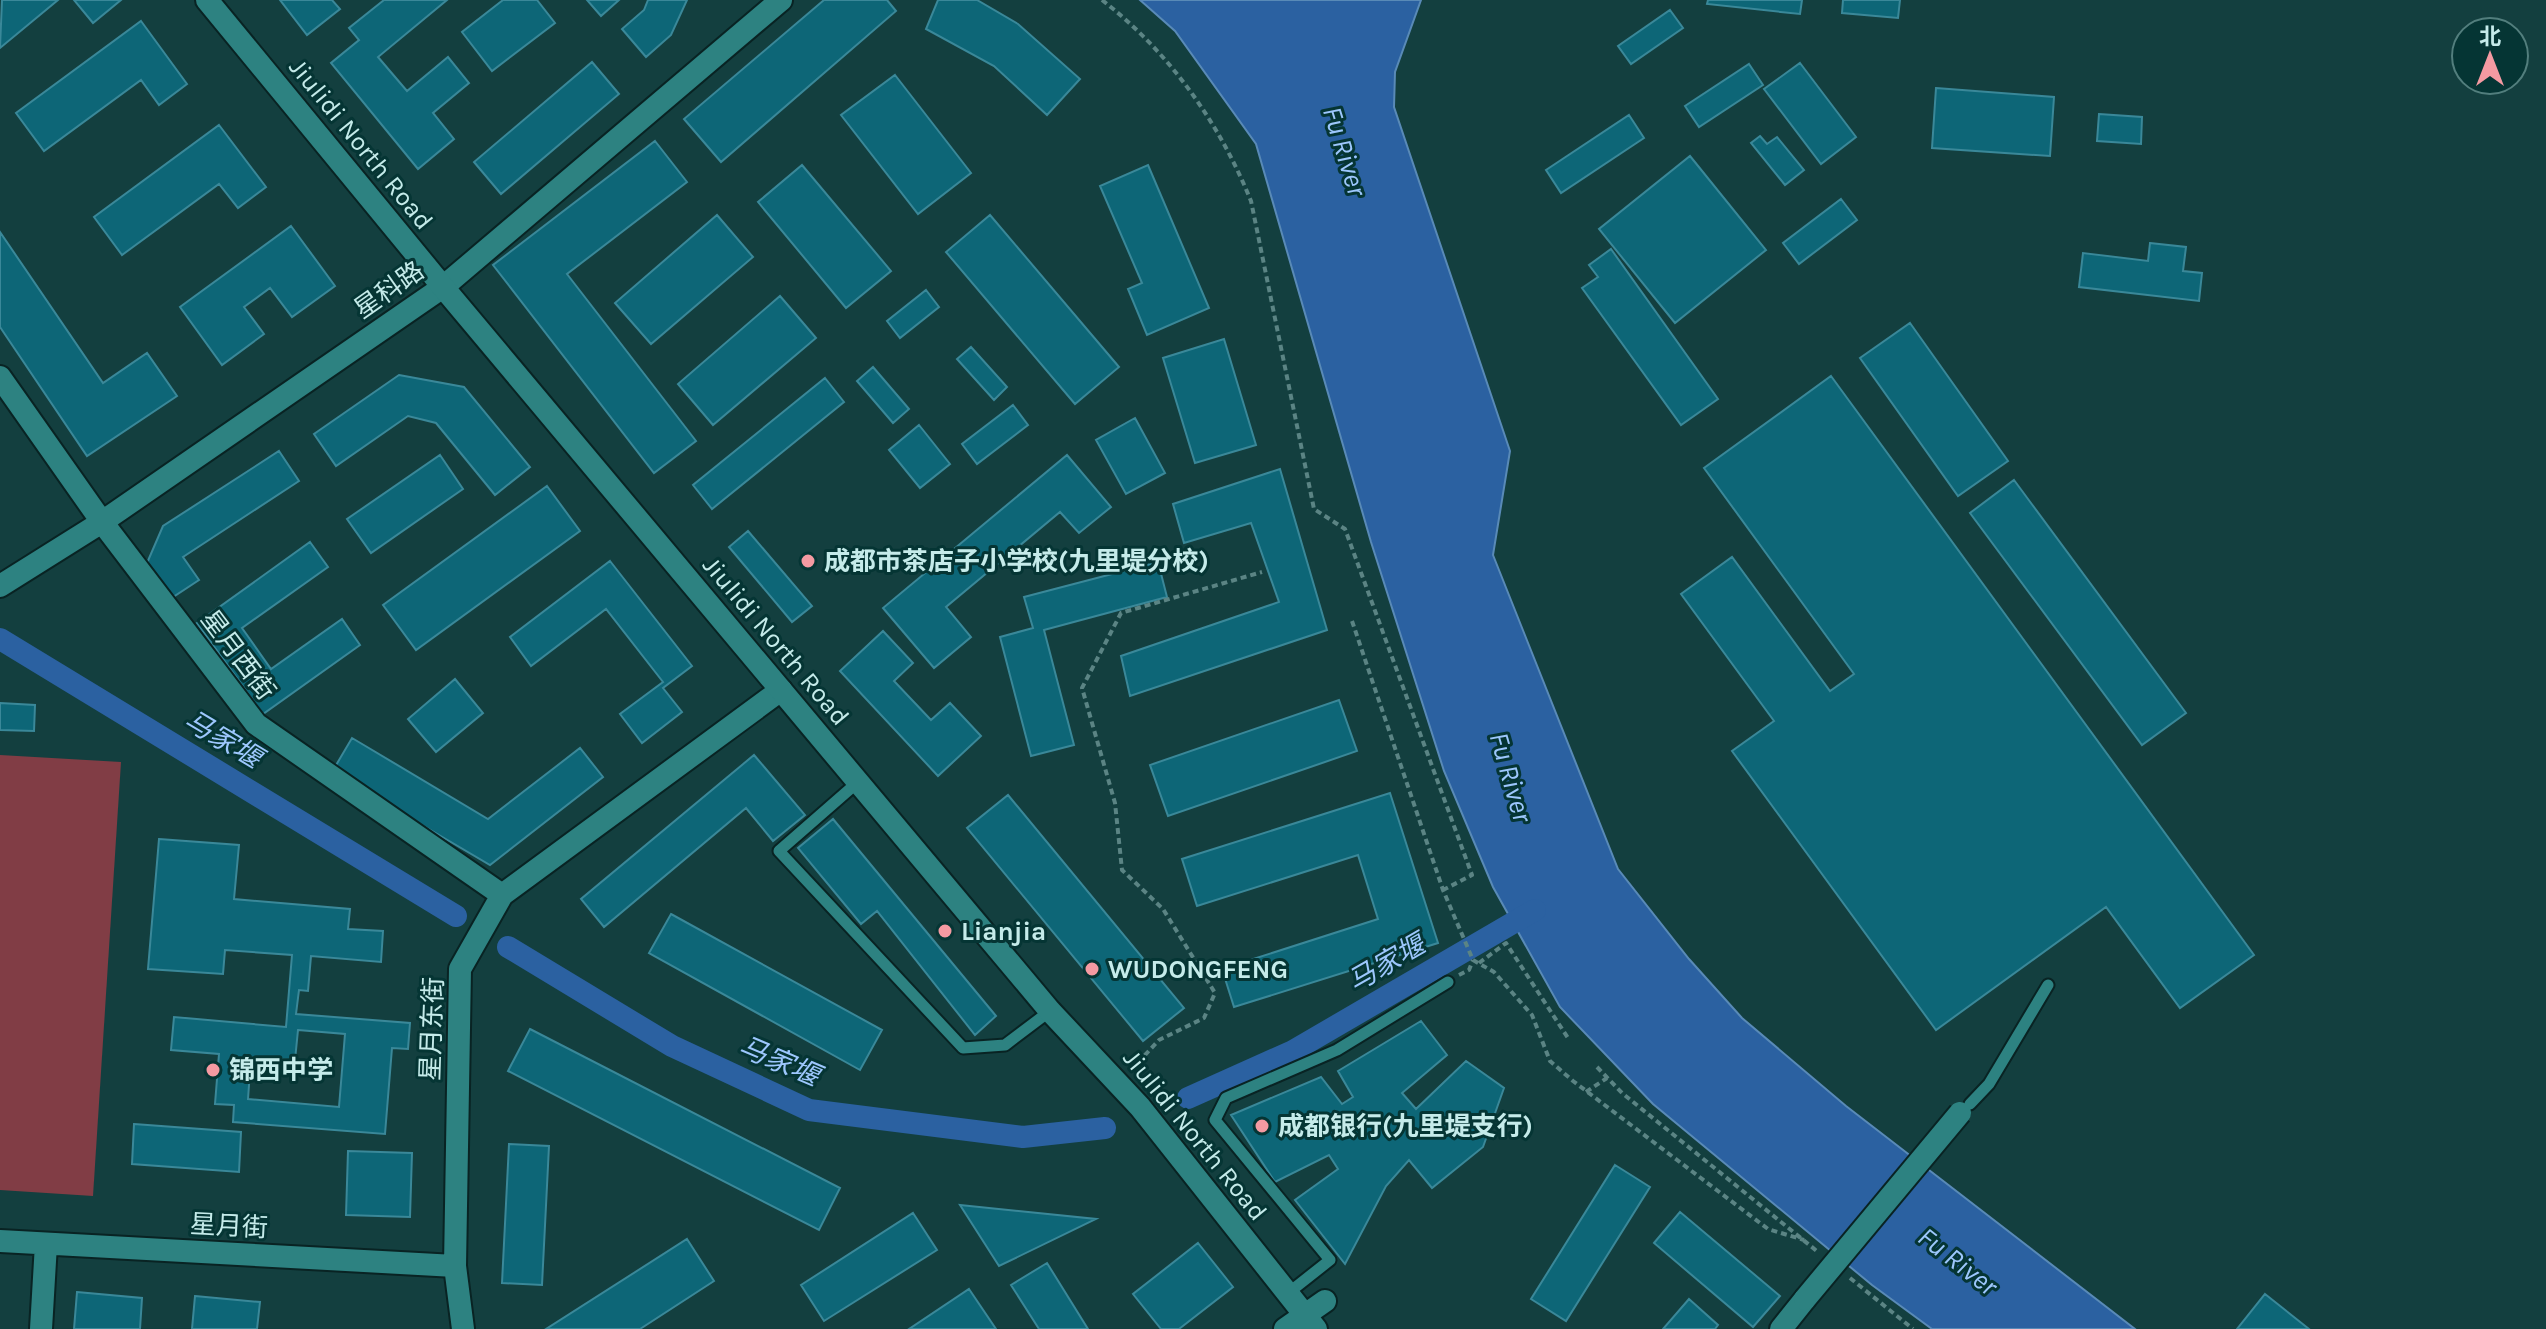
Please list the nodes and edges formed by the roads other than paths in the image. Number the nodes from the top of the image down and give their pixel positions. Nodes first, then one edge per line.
1 (207, 0) edge
2 (781, 0) edge
3 (443, 287) junction
4 (0, 377) edge
5 (102, 522) junction
6 (0, 586) edge
7 (781, 690) junction
8 (858, 782) junction
9 (502, 895) junction
10 (1448, 982) dead end
11 (2048, 985) dead end
12 (1050, 1011) junction
13 (1965, 1108) joint
14 (0, 1241) edge
15 (46, 1244) junction
16 (455, 1266) junction
17 (1286, 1294) junction
18 (1325, 1301) dead end
19 (1310, 1322) edge
20 (41, 1329) edge
21 (463, 1329) edge
22 (1285, 1329) edge
23 (1781, 1329) edge

1 - 3 street, Jiulidi North Road
2 - 3 street, 星科路
3 - 5 street, 星科路
3 - 7 street, Jiulidi North Road
4 - 5 street, 星月西街
5 - 6 street, 星科路
5 - 9 street, 星月西街
7 - 8 street, Jiulidi North Road
7 - 9 street, 星月东街
8 - 12 street, Jiulidi North Road
8 - 12 lane
9 - 16 street, 星月东街
10 - 17 lane
11 - 13 lane
12 - 17 street, Jiulidi North Road
13 - 23 street, bridge
14 - 15 street, 星月街
15 - 16 street, 星月街
15 - 20 street
16 - 21 street, 星月东街
17 - 19 street, Jiulidi North Road
18 - 19 street
19 - 22 street

